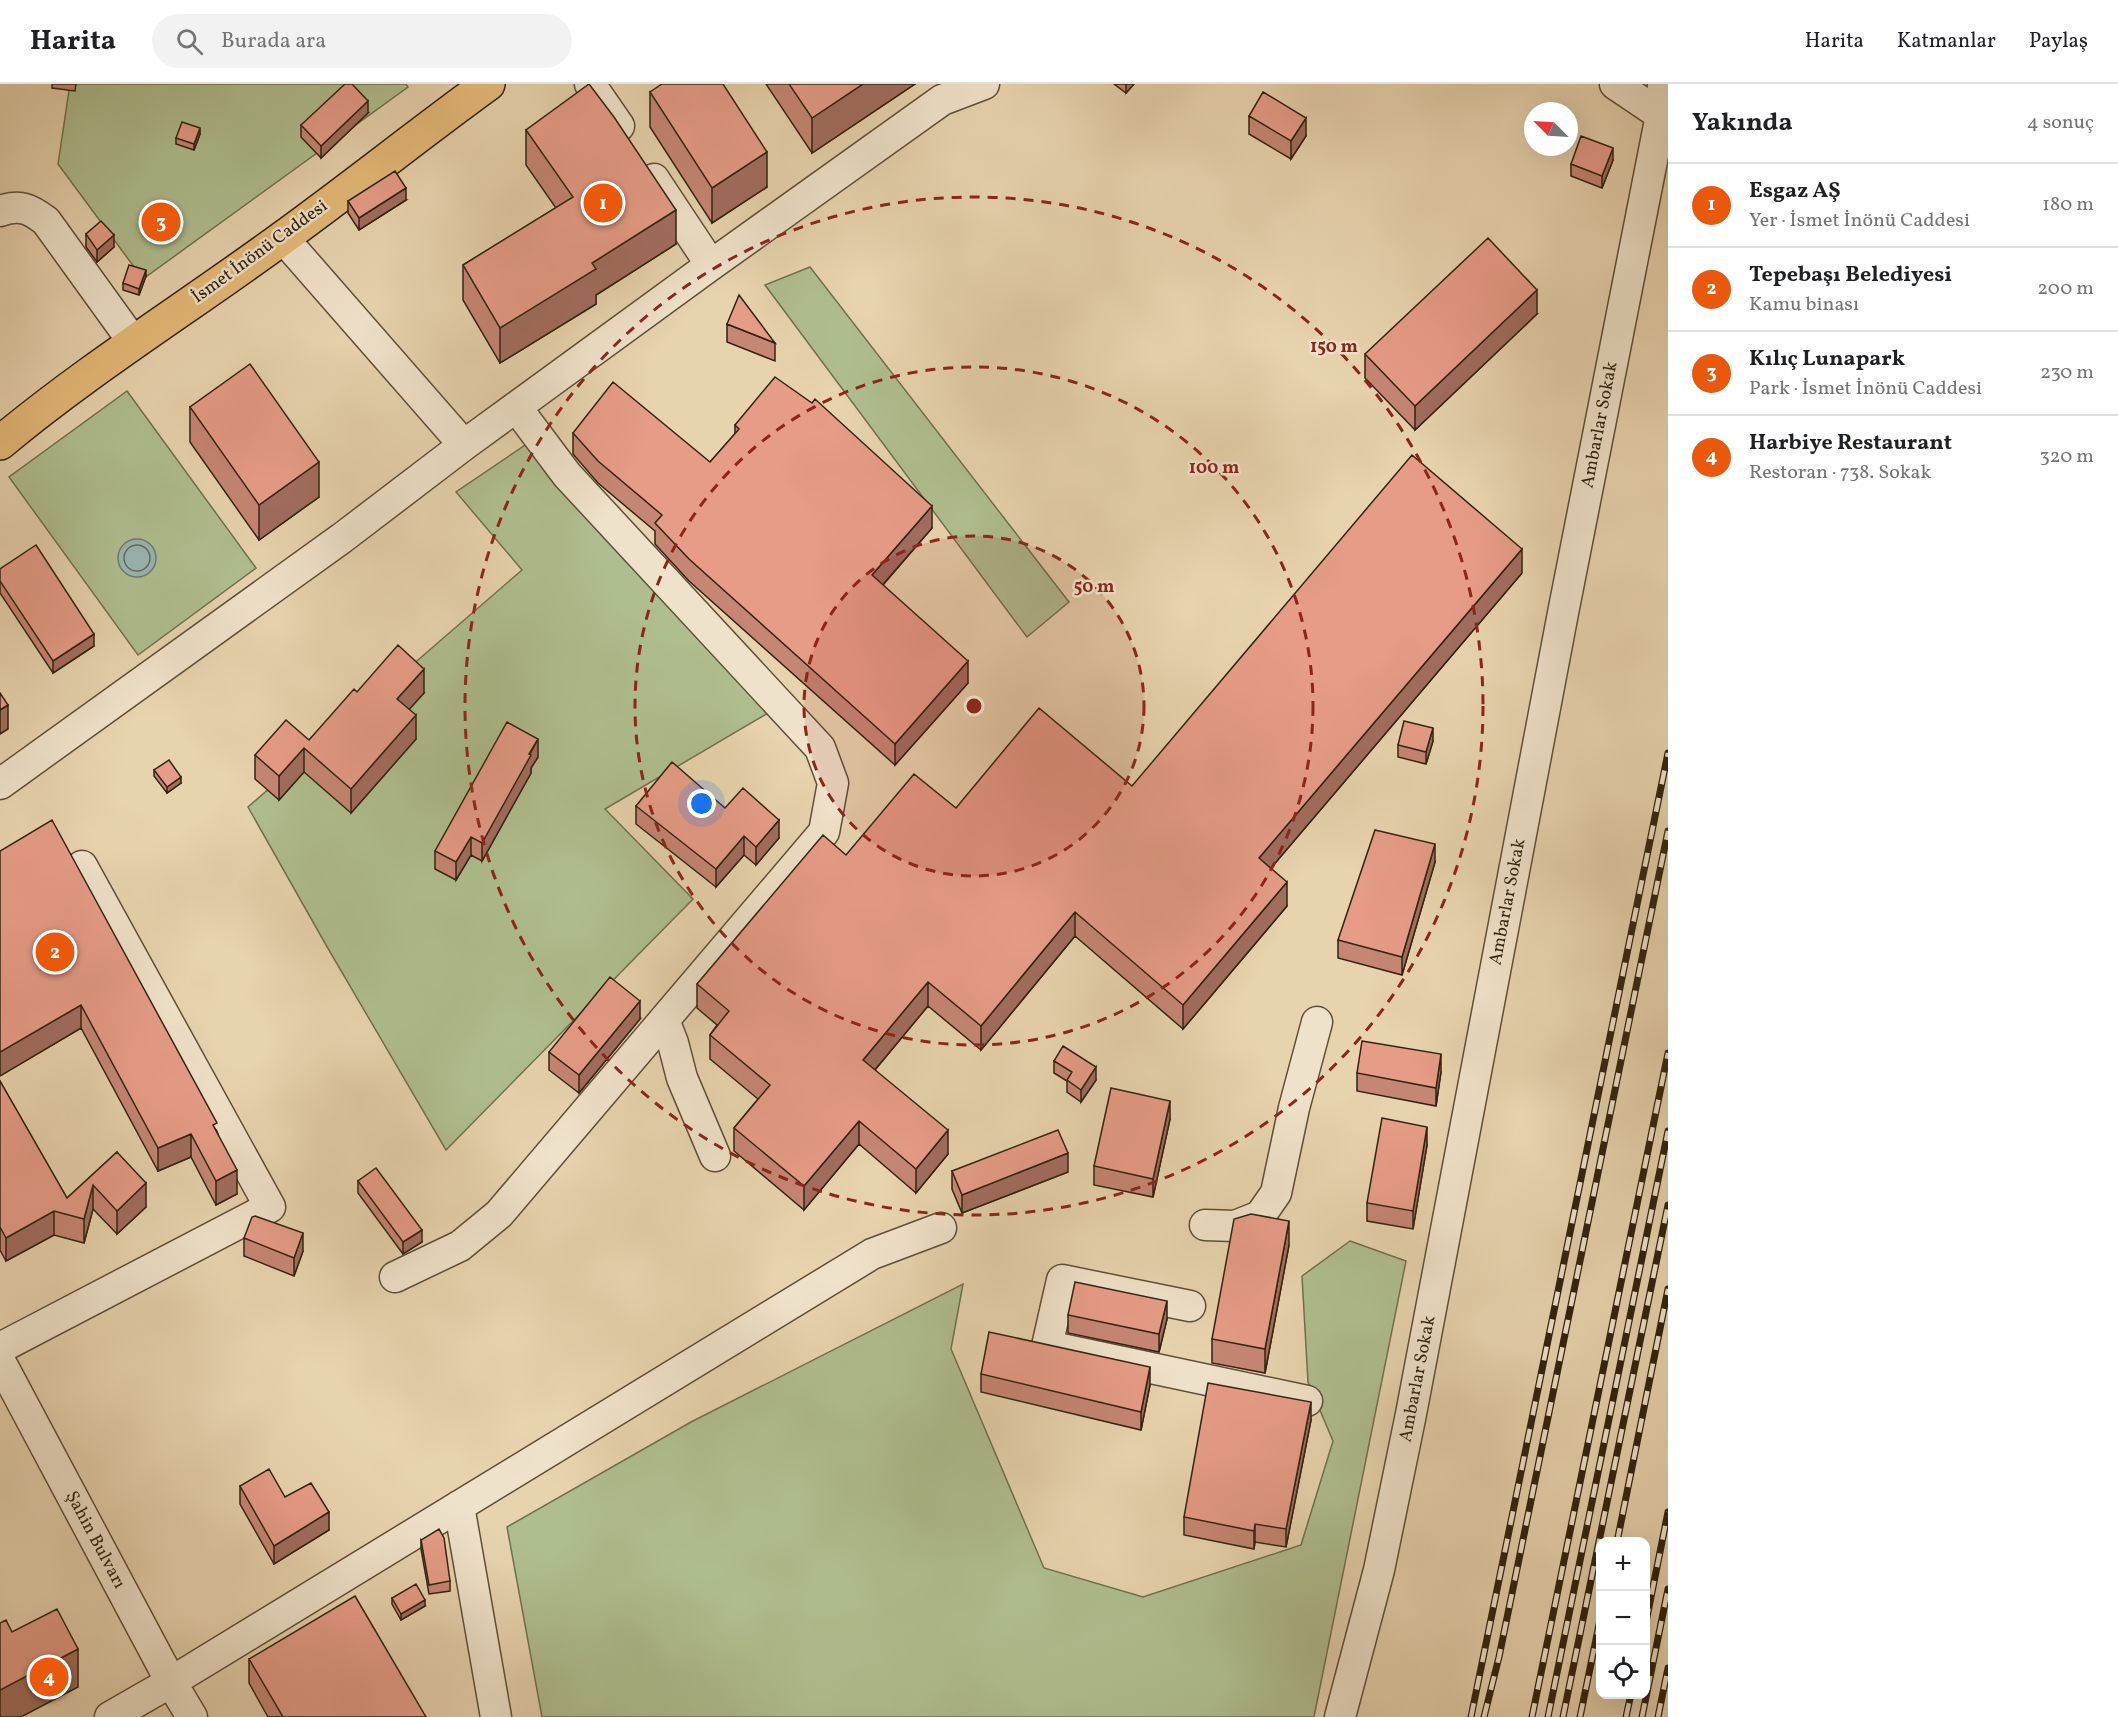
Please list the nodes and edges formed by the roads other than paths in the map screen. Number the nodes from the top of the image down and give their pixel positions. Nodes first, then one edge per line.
1 (488, 84) edge
2 (590, 84) edge
3 (984, 84) edge
4 (1615, 84) edge
5 (1663, 84) edge
6 (1665, 108) edge
7 (0, 211) edge
8 (283, 237) junction
9 (711, 264) junction
10 (134, 343) junction
11 (516, 407) junction
12 (30, 418) junction
13 (0, 430) edge
14 (0, 443) edge
15 (464, 445) junction
16 (0, 784) edge
17 (82, 866) dead end
18 (664, 1020) junction
19 (1317, 1022) dead end
20 (715, 1156) dead end
21 (1205, 1225) dead end
22 (941, 1228) dead end
23 (395, 1277) dead end
24 (1190, 1306) dead end
25 (1, 1363) edge
26 (1307, 1401) edge
27 (459, 1506) junction
28 (171, 1682) junction
29 (110, 1717) edge
30 (192, 1717) edge
31 (496, 1717) edge
32 (1340, 1717) edge

1 - 8 main road, İsmet İnönü Caddesi
2 - 9 street
3 - 9 street
4 - 6 street
5 - 6 street, Ambarlar Sokak
6 - 32 street, Ambarlar Sokak
7 - 10 street
8 - 10 main road, İsmet İnönü Caddesi
8 - 15 street
9 - 11 street
10 - 12 main road, İsmet İnönü Caddesi
11 - 15 street
11 - 18 street
12 - 13 main road
12 - 14 main road
15 - 16 street
17 - 25 street
18 - 20 street
18 - 23 street
19 - 21 street
22 - 27 street
24 - 26 street
25 - 28 street, Şahin Bulvarı
27 - 28 street
27 - 31 street
28 - 29 street
28 - 30 street, Şahin Bulvarı

